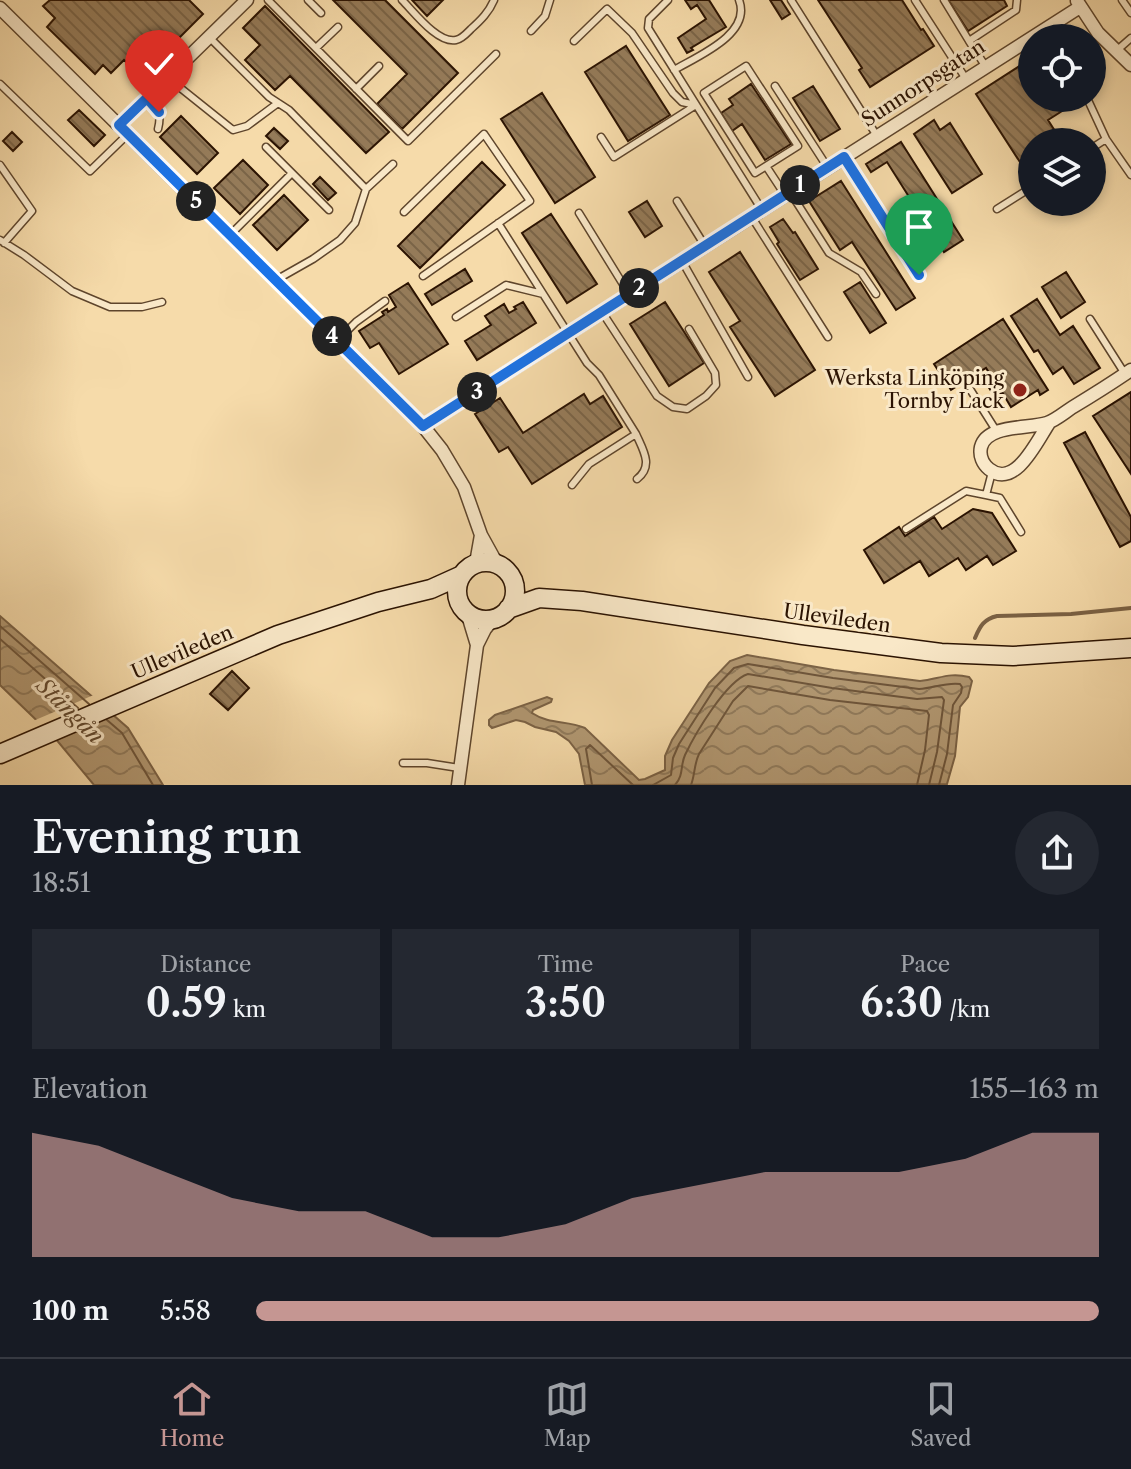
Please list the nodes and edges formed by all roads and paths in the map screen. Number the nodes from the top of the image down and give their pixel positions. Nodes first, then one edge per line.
1 (247, 0) edge
2 (268, 0) edge
3 (308, 0) edge
4 (402, 0) edge
5 (494, 0) edge
6 (550, 0) edge
7 (668, 0) edge
8 (739, 0) edge
9 (791, 0) edge
10 (915, 0) edge
11 (944, 0) edge
12 (1017, 0) edge
13 (1122, 0) edge
14 (1078, 3) edge
15 (0, 8) edge
16 (321, 13) dead end
17 (1131, 13) edge
18 (338, 27) dead end
19 (531, 31) dead end
20 (209, 37) junction
21 (1131, 38) edge
22 (574, 41) dead end
23 (969, 41) junction
24 (316, 48) junction
25 (1115, 52) junction
26 (496, 54) dead end
27 (1131, 65) edge
28 (379, 66) dead end
29 (986, 67) junction
30 (674, 70) junction
31 (168, 78) junction
32 (966, 79) junction
33 (0, 84) edge
34 (775, 86) dead end
35 (356, 89) junction
36 (147, 98) junction
37 (278, 103) junction
38 (696, 105) junction
39 (158, 129) dead end
40 (124, 130) junction
41 (877, 136) junction
42 (601, 137) dead end
43 (1106, 139) edge
44 (266, 147) dead end
45 (844, 157) junction
46 (393, 164) dead end
47 (0, 165) edge
48 (766, 166) junction
49 (828, 168) junction
50 (292, 173) junction
51 (1131, 175) edge
52 (366, 189) junction
53 (788, 193) junction
54 (1018, 196) edge
55 (677, 201) dead end
56 (997, 209) dead end
57 (329, 210) dead end
58 (404, 212) dead end
59 (579, 213) dead end
60 (757, 213) junction
61 (498, 223) junction
62 (230, 235) junction
63 (2, 242) edge
64 (705, 246) junction
65 (682, 261) junction
66 (919, 275) dead end
67 (423, 276) dead end
68 (276, 280) junction
69 (543, 294) junction
70 (629, 294) junction
71 (876, 294) dead end
72 (385, 301) dead end
73 (162, 302) dead end
74 (602, 312) junction
75 (456, 317) dead end
76 (1090, 319) dead end
77 (689, 329) dead end
78 (569, 333) junction
79 (828, 337) dead end
80 (337, 341) junction
81 (1128, 372) edge
82 (748, 377) dead end
83 (968, 386) dead end
84 (1049, 423) junction
85 (423, 426) junction
86 (997, 432) junction
87 (636, 434) junction
88 (992, 472) junction
89 (637, 479) dead end
90 (572, 485) dead end
91 (986, 495) junction
92 (906, 529) dead end
93 (1021, 532) dead end
94 (481, 535) junction
95 (497, 564) junction
96 (469, 569) junction
97 (514, 582) junction
98 (431, 589) junction
99 (539, 598) junction
100 (463, 606) junction
101 (500, 614) junction
102 (477, 645) junction
103 (1131, 648) edge
104 (0, 754) edge
105 (403, 763) dead end
106 (460, 768) junction
107 (458, 785) edge

1 - 20 street
2 - 24 lane
3 - 16 lane
4 - 5 lane
6 - 19 lane
7 - 30 lane
8 - 30 lane
9 - 41 lane
10 - 32 lane
11 - 23 lane
12 - 23 lane
13 - 17 lane
14 - 25 street
14 - 29 street, Sunnorpsgatan
15 - 40 street
18 - 24 lane
20 - 31 street
20 - 37 lane
21 - 25 lane
22 - 38 lane
23 - 29 lane
24 - 35 lane
25 - 27 street
26 - 35 lane
28 - 35 lane
29 - 32 street, Sunnorpsgatan
30 - 38 lane
31 - 36 street
31 - 37 lane
32 - 41 street, Sunnorpsgatan
33 - 40 lane
34 - 49 lane
36 - 39 lane
36 - 40 street
37 - 52 lane
38 - 42 lane
38 - 60 lane
40 - 62 street
41 - 45 street, Sunnorpsgatan
43 - 51 lane
44 - 50 lane
45 - 49 street, Sunnorpsgatan
45 - 66 lane
46 - 52 lane
47 - 63 lane
48 - 48 lane
48 - 53 lane
49 - 53 street, Sunnorpsgatan
50 - 57 lane
50 - 62 lane
52 - 68 lane
53 - 60 street, Sunnorpsgatan
53 - 71 lane
54 - 56 lane
55 - 64 lane
58 - 61 lane
59 - 70 lane
60 - 64 street, Sunnorpsgatan
60 - 79 lane
61 - 67 lane
61 - 69 lane
62 - 68 street
63 - 73 lane
64 - 65 street, Sunnorpsgatan
65 - 70 street, Sunnorpsgatan
65 - 82 lane
68 - 80 street
69 - 75 lane
69 - 78 lane
70 - 74 street, Sunnorpsgatan
72 - 80 lane
74 - 77 lane
74 - 78 street, Sunnorpsgatan
76 - 81 lane
78 - 85 street, Sunnorpsgatan
78 - 87 lane
80 - 85 street
81 - 84 street
83 - 86 lane
84 - 86 street
84 - 88 street
85 - 94 street
86 - 88 street
87 - 89 lane
87 - 90 lane
88 - 91 lane
91 - 92 lane
91 - 93 lane
94 - 95 street
94 - 96 street
95 - 96 main road
95 - 97 main road
96 - 98 main road, Ullevileden
96 - 100 main road
97 - 99 main road, Ullevileden
97 - 101 main road
98 - 100 main road
98 - 104 main road, Ullevileden
99 - 101 main road, Ullevileden
99 - 103 main road, Ullevileden
100 - 101 main road
100 - 102 street
101 - 102 street
102 - 106 street
105 - 106 lane
106 - 107 street

